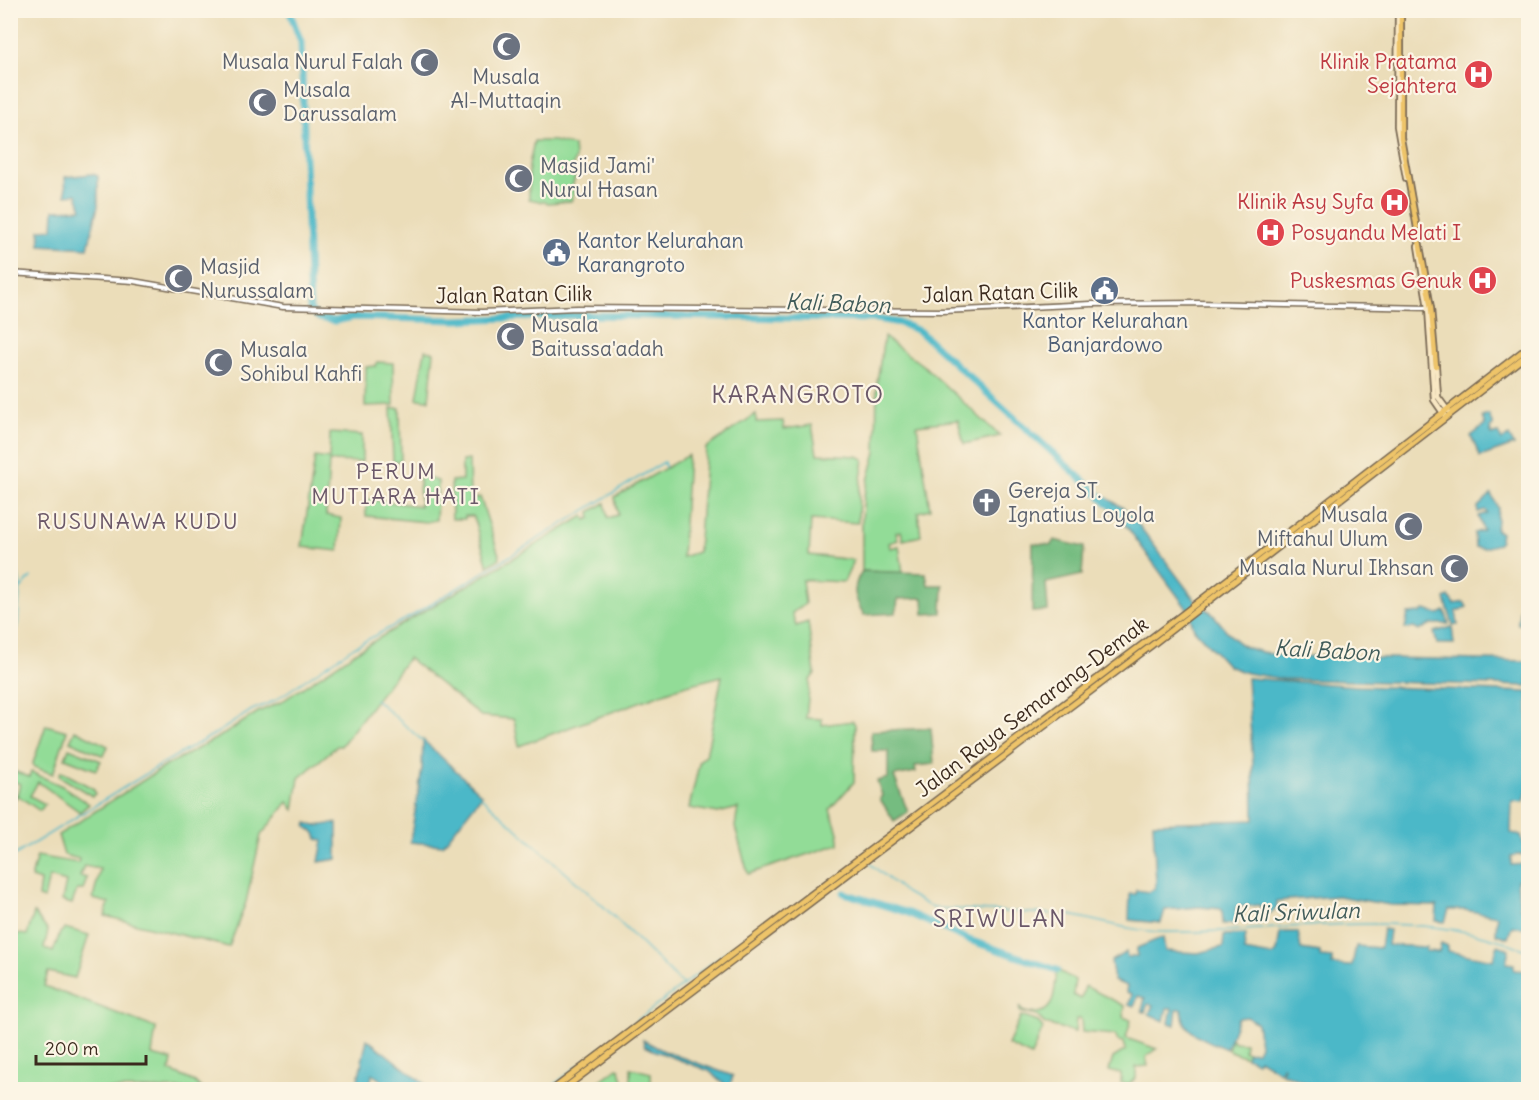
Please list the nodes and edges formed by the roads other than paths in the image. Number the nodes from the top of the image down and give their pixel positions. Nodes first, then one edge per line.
1 (1400, 10) edge
2 (10, 273) edge
3 (1429, 308) junction
4 (1528, 347) edge
5 (1528, 354) edge
6 (1438, 402) junction
7 (1447, 414) junction
8 (639, 1029) junction
9 (552, 1089) edge
10 (562, 1089) edge

1 - 3 main road
2 - 3 street, Jalan Ratan Cilik
3 - 6 main road
3 - 6 main road
4 - 7 highway, Jalan Raya Semarang-Demak
5 - 7 highway
6 - 7 main road
7 - 8 highway, Jalan Raya Semarang-Demak
8 - 9 highway, Jalan Raya Semarang-Demak
8 - 10 highway, Jalan Raya Semarang-Demak

